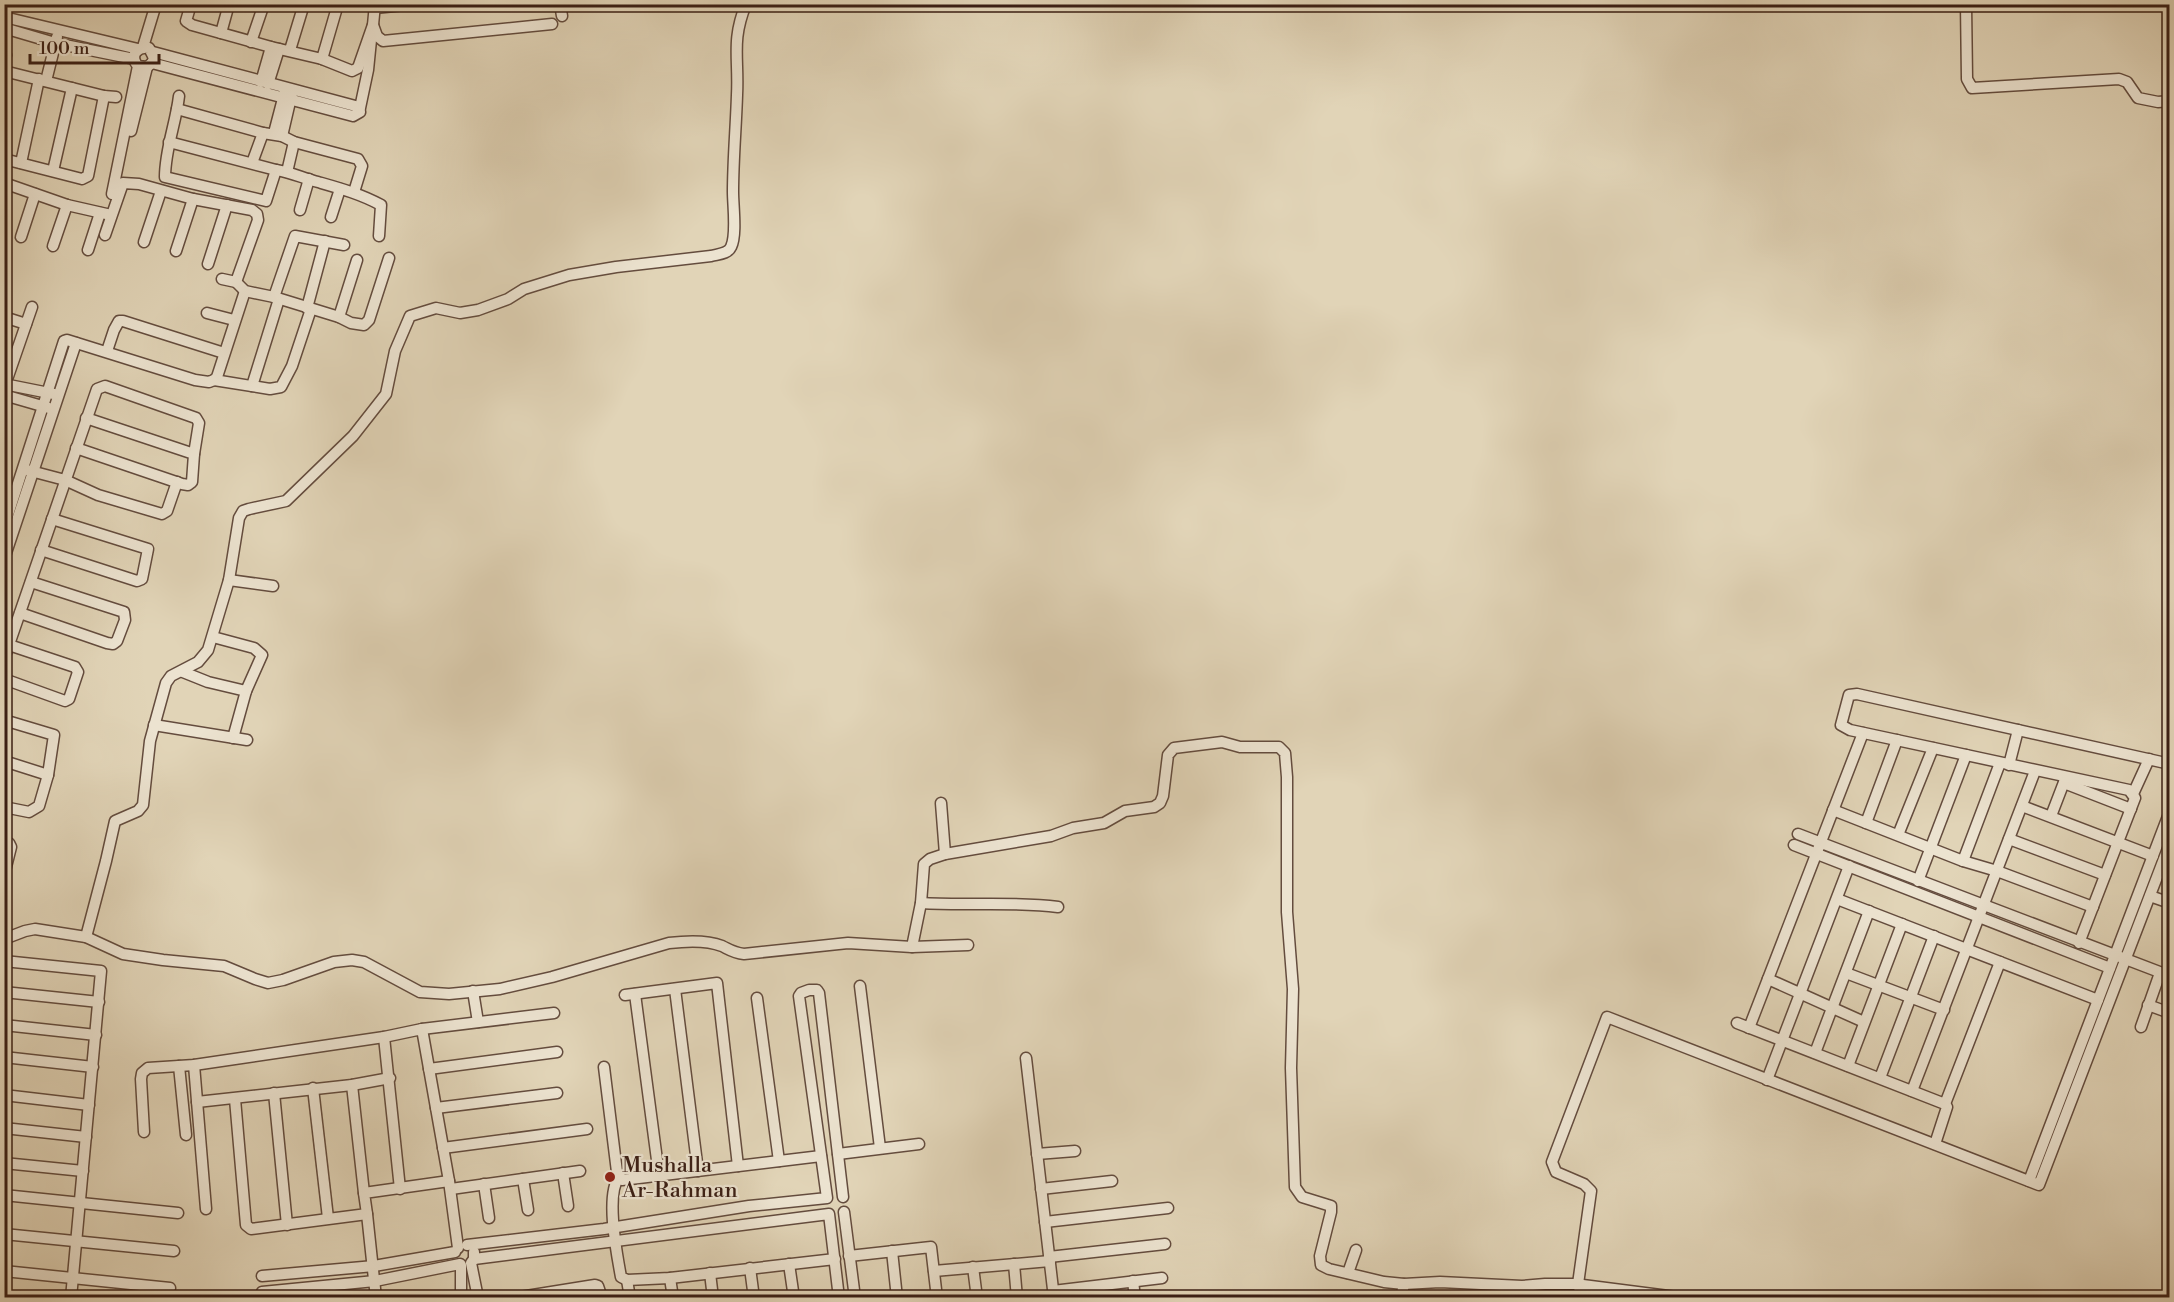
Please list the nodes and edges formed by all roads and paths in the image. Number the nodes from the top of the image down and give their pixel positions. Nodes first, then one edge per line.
1 (9, 4) edge
2 (156, 4) edge
3 (191, 4) edge
4 (229, 4) edge
5 (264, 4) edge
6 (304, 4) edge
7 (338, 4) edge
8 (415, 4) edge
9 (747, 4) edge
10 (1966, 4) edge
11 (375, 6) edge
12 (5, 21) edge
13 (552, 24) dead end
14 (373, 25) junction
15 (55, 29) junction
16 (221, 33) junction
17 (52, 42) junction
18 (251, 42) junction
19 (280, 49) junction
20 (144, 58) junction
21 (322, 59) junction
22 (4, 71) edge
23 (42, 80) junction
24 (265, 83) junction
25 (72, 88) junction
26 (288, 93) junction
27 (104, 96) junction
28 (178, 96) dead end
29 (116, 97) dead end
30 (2169, 101) edge
31 (177, 110) junction
32 (273, 134) junction
33 (169, 142) junction
34 (294, 142) junction
35 (127, 150) dead end
36 (4, 159) edge
37 (21, 163) junction
38 (252, 163) junction
39 (276, 170) junction
40 (53, 171) junction
41 (288, 172) junction
42 (309, 179) junction
43 (5, 183) edge
44 (340, 189) junction
45 (161, 191) junction
46 (354, 192) junction
47 (35, 194) junction
48 (112, 194) dead end
49 (193, 199) junction
50 (67, 205) junction
51 (227, 205) junction
52 (300, 210) dead end
53 (105, 214) junction
54 (331, 218) dead end
55 (105, 235) dead end
56 (379, 236) dead end
57 (21, 237) dead end
58 (325, 241) junction
59 (144, 242) dead end
60 (344, 245) dead end
61 (53, 246) dead end
62 (88, 250) dead end
63 (176, 251) dead end
64 (389, 258) dead end
65 (357, 260) dead end
66 (208, 264) dead end
67 (222, 279) dead end
68 (236, 282) junction
69 (245, 291) junction
70 (276, 298) junction
71 (32, 307) dead end
72 (309, 309) junction
73 (207, 314) dead end
74 (4, 317) edge
75 (339, 317) junction
76 (234, 320) junction
77 (26, 324) junction
78 (76, 343) junction
79 (107, 351) junction
80 (224, 353) junction
81 (10, 356) edge
82 (214, 380) junction
83 (5, 385) edge
84 (252, 386) junction
85 (48, 392) junction
86 (4, 395) edge
87 (59, 395) junction
88 (43, 406) junction
89 (55, 410) junction
90 (86, 418) junction
91 (76, 448) junction
92 (194, 454) junction
93 (29, 470) junction
94 (65, 480) junction
95 (177, 482) junction
96 (52, 519) junction
97 (4, 527) edge
98 (41, 550) junction
99 (4, 560) edge
100 (229, 580) junction
101 (31, 582) junction
102 (273, 586) dead end
103 (20, 613) junction
104 (213, 637) junction
105 (9, 645) junction
106 (4, 659) edge
107 (183, 672) junction
108 (4, 679) edge
109 (246, 691) junction
110 (4, 720) edge
111 (154, 725) junction
112 (2018, 730) junction
113 (1863, 733) junction
114 (233, 738) junction
115 (247, 740) dead end
116 (1898, 740) junction
117 (1933, 748) junction
118 (1966, 755) junction
119 (2149, 759) junction
120 (4, 761) edge
121 (2005, 764) junction
122 (2169, 764) edge
123 (2035, 771) junction
124 (48, 775) junction
125 (2065, 780) junction
126 (2133, 794) junction
127 (941, 802) dead end
128 (2022, 806) junction
129 (4, 807) edge
130 (1833, 810) junction
131 (2131, 810) junction
132 (2169, 811) edge
133 (2050, 816) junction
134 (1866, 823) junction
135 (1898, 835) junction
136 (1796, 839) dead end
137 (2009, 839) junction
138 (4, 842) edge
139 (2118, 842) junction
140 (2169, 843) edge
141 (1818, 848) junction
142 (1932, 849) junction
143 (945, 854) junction
144 (2153, 856) junction
145 (1963, 861) junction
146 (1849, 866) junction
147 (1997, 871) junction
148 (4, 875) edge
149 (2105, 876) junction
150 (1918, 881) junction
151 (2150, 896) junction
152 (1837, 899) junction
153 (921, 903) junction
154 (2169, 903) edge
155 (1984, 906) junction
156 (1058, 907) dead end
157 (2093, 907) junction
158 (1869, 911) junction
159 (1979, 917) junction
160 (1902, 924) junction
161 (1934, 936) junction
162 (86, 937) junction
163 (4, 939) edge
164 (2079, 943) junction
165 (968, 945) dead end
166 (912, 947) junction
167 (1967, 949) junction
168 (2120, 958) junction
169 (4, 961) edge
170 (2000, 962) junction
171 (2110, 968) junction
172 (1846, 973) junction
173 (2165, 974) edge
174 (1768, 979) junction
175 (1879, 985) junction
176 (860, 986) dead end
177 (675, 989) junction
178 (473, 991) junction
179 (4, 992) edge
180 (1800, 993) junction
181 (1911, 997) junction
182 (757, 998) dead end
183 (2098, 1000) junction
184 (99, 1002) junction
185 (2148, 1005) junction
186 (1832, 1008) junction
187 (1944, 1010) junction
188 (554, 1013) dead end
189 (2169, 1013) edge
190 (478, 1022) junction
191 (1864, 1022) junction
192 (1737, 1023) dead end
193 (4, 1025) edge
194 (2141, 1027) dead end
195 (1749, 1028) junction
196 (422, 1029) junction
197 (96, 1035) junction
198 (384, 1037) junction
199 (1782, 1041) junction
200 (557, 1052) dead end
201 (1815, 1053) junction
202 (4, 1057) edge
203 (1026, 1058) dead end
204 (194, 1065) junction
205 (179, 1066) junction
206 (1848, 1066) junction
207 (93, 1067) junction
208 (604, 1067) dead end
209 (429, 1069) junction
210 (390, 1078) junction
211 (1880, 1078) junction
212 (1767, 1080) junction
213 (352, 1084) junction
214 (313, 1088) junction
215 (1912, 1091) junction
216 (274, 1093) junction
217 (557, 1093) dead end
218 (4, 1095) edge
219 (235, 1099) junction
220 (197, 1102) junction
221 (1945, 1104) junction
222 (89, 1105) junction
223 (436, 1108) junction
224 (4, 1128) edge
225 (587, 1129) dead end
226 (144, 1132) dead end
227 (186, 1135) dead end
228 (86, 1137) junction
229 (918, 1144) dead end
230 (1935, 1144) junction
231 (444, 1148) junction
232 (880, 1148) junction
233 (1075, 1151) dead end
234 (838, 1154) junction
235 (1037, 1154) junction
236 (821, 1156) junction
237 (779, 1161) junction
238 (4, 1163) edge
239 (738, 1166) junction
240 (83, 1171) junction
241 (580, 1171) dead end
242 (698, 1171) junction
243 (563, 1173) junction
244 (659, 1175) junction
245 (619, 1177) junction
246 (523, 1179) junction
247 (1112, 1181) dead end
248 (2029, 1181) junction
249 (484, 1184) junction
250 (450, 1185) junction
251 (400, 1189) junction
252 (1041, 1189) junction
253 (364, 1193) junction
254 (4, 1196) edge
255 (843, 1197) junction
256 (827, 1198) junction
257 (80, 1203) junction
258 (568, 1206) dead end
259 (748, 1206) junction
260 (1168, 1208) dead end
261 (206, 1209) dead end
262 (528, 1210) dead end
263 (844, 1212) junction
264 (178, 1214) dead end
265 (367, 1214) junction
266 (829, 1214) junction
267 (328, 1218) junction
268 (489, 1218) dead end
269 (1045, 1222) junction
270 (750, 1224) junction
271 (286, 1225) junction
272 (608, 1228) junction
273 (4, 1234) edge
274 (77, 1241) junction
275 (610, 1242) junction
276 (1166, 1244) dead end
277 (460, 1248) junction
278 (1356, 1250) dead end
279 (174, 1251) dead end
280 (892, 1251) junction
281 (849, 1256) junction
282 (835, 1259) junction
283 (1049, 1259) junction
284 (403, 1261) junction
285 (466, 1263) junction
286 (789, 1264) junction
287 (1014, 1264) junction
288 (374, 1266) junction
289 (973, 1267) junction
290 (750, 1268) junction
291 (4, 1271) edge
292 (934, 1271) junction
293 (852, 1272) junction
294 (710, 1273) junction
295 (837, 1273) junction
296 (1348, 1273) junction
297 (405, 1275) junction
298 (262, 1276) dead end
299 (73, 1278) junction
300 (670, 1278) junction
301 (1162, 1278) dead end
302 (627, 1280) junction
303 (375, 1281) junction
304 (1133, 1281) junction
305 (1404, 1284) junction
306 (1578, 1284) junction
307 (171, 1288) dead end
308 (262, 1292) dead end
309 (1095, 1292) edge
310 (561, 1294) edge
311 (1053, 1294) edge
312 (520, 1297) edge
313 (71, 1298) edge
314 (376, 1298) edge
315 (461, 1298) edge
316 (478, 1298) edge
317 (602, 1298) edge
318 (630, 1298) edge
319 (673, 1298) edge
320 (713, 1298) edge
321 (754, 1298) edge
322 (794, 1298) edge
323 (840, 1298) edge
324 (855, 1298) edge
325 (897, 1298) edge
326 (937, 1298) edge
327 (977, 1298) edge
328 (1017, 1298) edge
329 (1135, 1298) edge
330 (1401, 1298) edge
331 (1582, 1298) edge
332 (1684, 1298) edge

1 - 12 street
2 - 20 street
3 - 16 street
4 - 16 street
5 - 18 street
6 - 19 street
7 - 21 street
8 - 11 street
9 - 100 street
10 - 30 street
11 - 14 street
12 - 15 street
12 - 17 street
13 - 14 street
14 - 21 street
14 - 26 street
15 - 17 street
15 - 20 street
16 - 18 street
17 - 20 street
17 - 23 street
18 - 19 street
19 - 21 street
19 - 24 street
20 - 24 street
20 - 26 street
20 - 35 street
20 - 48 street
22 - 23 street
23 - 25 street
23 - 37 street
24 - 26 street
25 - 27 street
25 - 40 street
26 - 32 street
27 - 29 street
27 - 40 street
28 - 31 street
31 - 32 street
31 - 33 street
32 - 34 street
32 - 38 street
33 - 38 street
33 - 39 street
34 - 41 street
34 - 46 street
36 - 37 street
37 - 40 street
38 - 39 street
39 - 41 street
41 - 42 street
42 - 44 street
42 - 52 street
43 - 47 street
44 - 46 street
44 - 54 street
45 - 49 street
45 - 53 street
45 - 59 street
46 - 56 street
47 - 50 street
47 - 57 street
49 - 51 street
49 - 63 street
50 - 53 street
50 - 61 street
51 - 66 street
51 - 68 street
53 - 55 street
53 - 62 street
58 - 60 street
58 - 70 street
58 - 72 street
64 - 75 street
65 - 75 street
67 - 68 street
68 - 69 street
69 - 70 street
69 - 76 street
70 - 72 street
70 - 84 street
71 - 77 street
72 - 75 street
72 - 84 street
73 - 76 street
74 - 77 street
76 - 80 street
77 - 81 street
78 - 79 street
78 - 85 street
78 - 87 street
79 - 80 street
79 - 82 street
80 - 82 street
81 - 83 street
82 - 84 street
83 - 85 street
85 - 87 street
85 - 88 street
86 - 88 street
87 - 89 street
88 - 89 street
88 - 93 street
89 - 93 street
90 - 91 street
90 - 92 street
90 - 92 street
91 - 94 street
91 - 95 street
92 - 95 street
93 - 94 street
93 - 97 street
93 - 99 street
94 - 95 street
94 - 96 street
96 - 98 street
96 - 98 street
98 - 101 street
100 - 102 street
100 - 104 street
101 - 103 street
101 - 103 street
103 - 105 street
104 - 107 street
104 - 109 street
105 - 106 street
105 - 108 street
107 - 109 street
107 - 111 street
109 - 114 street
110 - 124 street
111 - 114 street
111 - 162 street
112 - 113 street
112 - 119 street
112 - 121 street
113 - 116 street
113 - 130 street
114 - 115 street
116 - 117 street
116 - 134 street
117 - 118 street
117 - 135 street
118 - 121 street
118 - 142 street
119 - 122 street
119 - 126 street
120 - 124 street
121 - 123 street
121 - 145 street
123 - 125 street
123 - 128 street
124 - 129 street
125 - 126 street
125 - 131 street
125 - 133 street
126 - 131 street
127 - 143 street
128 - 133 street
128 - 137 street
130 - 134 street
130 - 141 street
131 - 139 street
132 - 144 street
133 - 139 street
134 - 135 street
135 - 142 street
136 - 141 street
137 - 147 street
137 - 149 street
138 - 148 street
139 - 144 street
139 - 149 street
140 - 151 street
141 - 146 street
141 - 150 street
141 - 174 street
142 - 145 street
142 - 150 street
143 - 153 street
143 - 296 street
144 - 168 street
145 - 147 street
146 - 152 street
146 - 159 street
147 - 155 street
147 - 157 street
149 - 157 street
150 - 155 street
151 - 154 street
151 - 168 street
152 - 158 street
152 - 180 street
153 - 156 street
153 - 166 street
155 - 159 street
155 - 164 street
157 - 164 street
158 - 160 street
158 - 172 street
159 - 167 street
159 - 171 street
160 - 161 street
160 - 175 street
161 - 167 street
161 - 181 street
162 - 163 street
162 - 178 street
164 - 168 street
165 - 166 street
166 - 178 street
167 - 170 street
167 - 187 street
168 - 171 street
168 - 173 street
168 - 248 street
169 - 184 street
170 - 183 street
170 - 221 street
171 - 183 street
172 - 175 street
172 - 186 street
173 - 185 street
174 - 180 street
174 - 195 street
175 - 181 street
175 - 191 street
176 - 232 street
177 - 239 street
177 - 242 street
177 - 244 street
178 - 190 street
179 - 184 street
180 - 186 street
180 - 199 street
181 - 187 street
181 - 211 street
182 - 237 street
183 - 248 street
184 - 197 street
185 - 189 street
185 - 194 street
186 - 191 street
186 - 201 street
187 - 215 street
188 - 190 street
190 - 196 street
191 - 206 street
192 - 195 street
193 - 197 street
195 - 199 street
196 - 198 street
196 - 209 street
197 - 207 street
198 - 204 street
198 - 210 street
199 - 201 street
199 - 212 street
200 - 209 street
201 - 206 street
202 - 207 street
203 - 235 street
204 - 205 street
204 - 220 street
205 - 226 street
205 - 227 street
206 - 211 street
207 - 222 street
208 - 245 street
209 - 223 street
210 - 213 street
210 - 251 street
211 - 215 street
212 - 230 street
212 - 306 street
213 - 214 street
213 - 253 street
214 - 216 street
214 - 267 street
215 - 221 street
216 - 219 street
216 - 271 street
217 - 223 street
218 - 222 street
219 - 220 street
219 - 271 street
220 - 261 street
221 - 230 street
222 - 228 street
223 - 231 street
224 - 228 street
225 - 231 street
228 - 240 street
229 - 232 street
230 - 248 street
231 - 250 street
232 - 234 street
233 - 235 street
234 - 236 street
234 - 255 street
235 - 252 street
236 - 237 street
236 - 256 street
237 - 239 street
238 - 240 street
239 - 242 street
240 - 257 street
241 - 243 street
242 - 244 street
243 - 246 street
243 - 258 street
244 - 245 street
245 - 272 street
246 - 249 street
246 - 262 street
247 - 252 street
249 - 250 street
249 - 268 street
250 - 251 street
250 - 277 street
251 - 253 street
252 - 269 street
253 - 265 street
254 - 257 street
255 - 256 street
255 - 263 street
256 - 259 street
256 - 266 street
257 - 264 street
257 - 274 street
259 - 270 street
259 - 272 street
260 - 269 street
263 - 266 street
263 - 281 street
265 - 267 street
265 - 288 street
266 - 270 street
266 - 282 street
267 - 271 street
269 - 283 street
270 - 275 street
272 - 275 street
272 - 277 street
273 - 274 street
274 - 279 street
274 - 299 street
275 - 285 street
275 - 302 street
276 - 283 street
277 - 284 street
277 - 285 street
277 - 285 street
278 - 296 street
280 - 281 street
280 - 292 street
280 - 325 street
281 - 293 street
282 - 286 street
282 - 295 street
283 - 287 street
283 - 311 street
284 - 288 street
284 - 297 street
285 - 297 street
285 - 315 street
285 - 316 street
286 - 290 street
286 - 322 street
287 - 289 street
287 - 328 street
288 - 298 street
288 - 303 street
289 - 292 street
289 - 327 street
290 - 294 street
290 - 321 street
291 - 299 street
292 - 326 street
293 - 295 street
293 - 324 street
294 - 300 street
294 - 320 street
295 - 323 street
296 - 305 street
297 - 303 street
299 - 307 street
299 - 313 street
300 - 302 street
300 - 319 street
301 - 304 street
302 - 318 street
303 - 308 street
303 - 314 street
304 - 309 street
304 - 329 street
305 - 306 street
305 - 330 street
306 - 331 street
306 - 332 street
309 - 311 street
310 - 312 street
310 - 317 street

